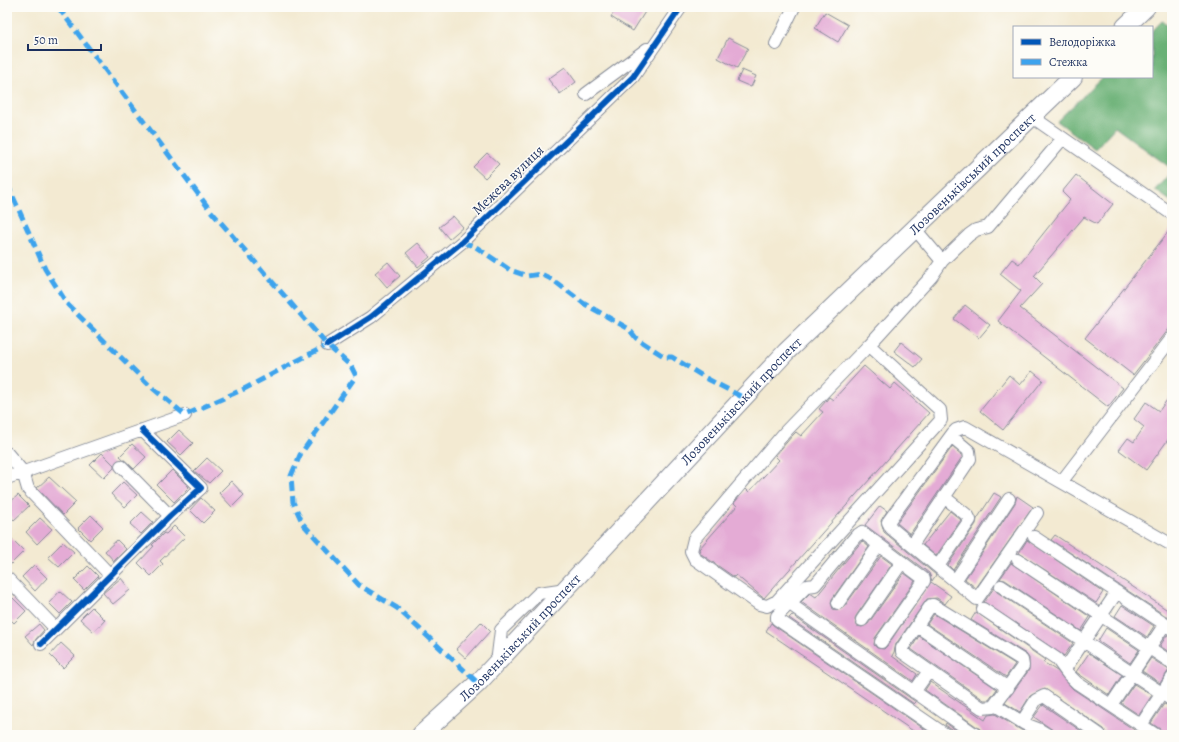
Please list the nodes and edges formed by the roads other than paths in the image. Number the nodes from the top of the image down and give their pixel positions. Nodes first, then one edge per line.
1 (681, 7) edge
2 (794, 7) edge
3 (1146, 7) edge
4 (1126, 26) edge
5 (655, 43) junction
6 (776, 44) dead end
7 (1072, 78) edge
8 (586, 94) dead end
9 (1031, 116) junction
10 (1063, 138) junction
11 (1172, 214) edge
12 (915, 229) junction
13 (942, 261) junction
14 (1172, 338) edge
15 (327, 345) dead end
16 (869, 345) junction
17 (185, 415) dead end
18 (142, 430) junction
19 (951, 436) junction
20 (7, 453) edge
21 (121, 466) dead end
22 (23, 472) junction
23 (7, 478) edge
24 (1062, 481) junction
25 (944, 497) junction
26 (1009, 499) dead end
27 (1036, 513) dead end
28 (170, 516) junction
29 (1034, 537) dead end
30 (912, 545) junction
31 (1172, 545) edge
32 (880, 546) junction
33 (1018, 560) dead end
34 (902, 562) junction
35 (938, 566) junction
36 (111, 576) junction
37 (7, 578) edge
38 (955, 581) junction
39 (1001, 586) dead end
40 (1116, 592) junction
41 (838, 603) dead end
42 (790, 604) junction
43 (983, 609) dead end
44 (1101, 615) junction
45 (862, 620) dead end
46 (917, 626) junction
47 (1168, 627) edge
48 (56, 629) junction
49 (1084, 640) junction
50 (881, 642) dead end
51 (41, 644) dead end
52 (1149, 648) junction
53 (1172, 664) edge
54 (1065, 669) junction
55 (929, 671) junction
56 (1132, 674) junction
57 (1172, 678) edge
58 (1008, 688) junction
59 (914, 692) junction
60 (1162, 694) junction
61 (1172, 700) edge
62 (995, 705) junction
63 (1112, 705) junction
64 (1022, 722) junction
65 (1141, 729) edge
66 (421, 735) edge
67 (946, 735) edge
68 (976, 735) edge
69 (1048, 735) edge
70 (1100, 735) edge
71 (1156, 735) edge

1 - 5 street, Межева вулиця
2 - 6 street
3 - 4 highway
5 - 8 street
5 - 15 street, Межева вулиця
7 - 9 highway, Лозовеньківський проспект
9 - 10 street
9 - 12 highway, Лозовеньківський проспект
10 - 11 street
10 - 13 street
12 - 13 street
12 - 66 highway, Лозовеньківський проспект
13 - 16 street
14 - 24 street
16 - 16 street
17 - 18 street
18 - 22 street
18 - 28 street
19 - 24 street
19 - 25 street
19 - 30 street
20 - 22 street
21 - 28 street
22 - 23 street
22 - 36 street
24 - 31 street
25 - 30 street
25 - 35 street
26 - 38 street
27 - 38 street
28 - 36 street
29 - 40 street
30 - 35 street
32 - 34 street
32 - 41 street
32 - 42 street
33 - 44 street
34 - 45 street
34 - 50 street
35 - 38 street
36 - 48 street
37 - 48 street
39 - 49 street
40 - 44 street
40 - 47 street
42 - 59 street
42 - 67 street
43 - 54 street
44 - 49 street
44 - 52 street
46 - 55 street
46 - 58 street
46 - 58 street
47 - 52 street
48 - 51 street
49 - 54 street
49 - 56 street
52 - 53 street
52 - 56 street
54 - 63 street
55 - 59 street
55 - 62 street
56 - 60 street
56 - 63 street
57 - 60 street
58 - 62 street
59 - 68 street
60 - 61 street
60 - 65 street
62 - 64 street
63 - 65 street
64 - 69 street
64 - 70 street
65 - 71 street

